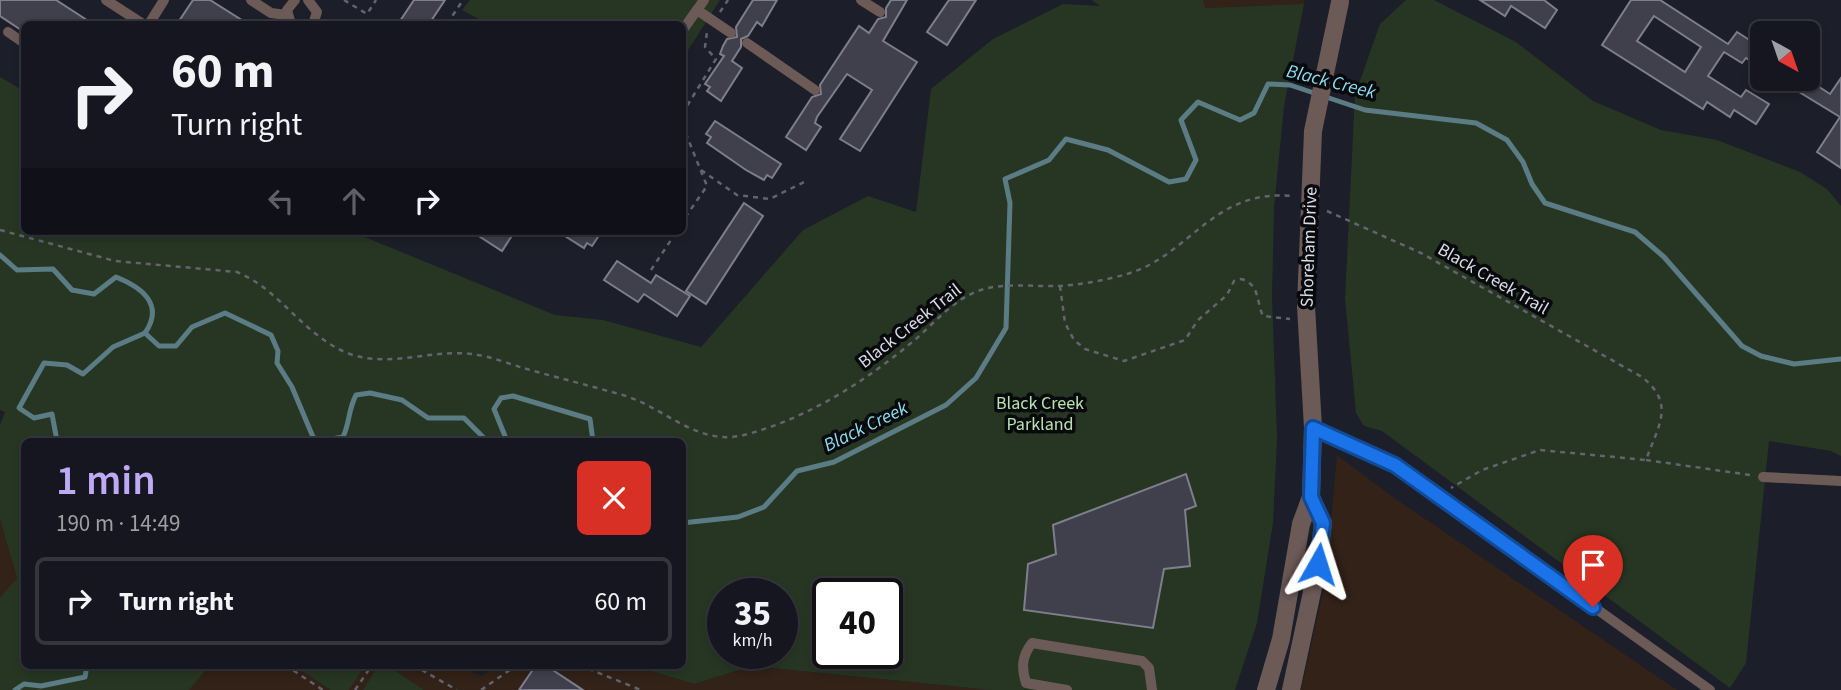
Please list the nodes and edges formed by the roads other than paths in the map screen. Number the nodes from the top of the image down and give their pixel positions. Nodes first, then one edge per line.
1 (106, 0) edge
2 (164, 0) edge
3 (251, 0) edge
4 (295, 0) edge
5 (308, 0) edge
6 (704, 0) edge
7 (861, 0) edge
8 (1340, 1) edge
9 (697, 10) junction
10 (880, 12) dead end
11 (288, 20) edge
12 (138, 21) edge
13 (151, 21) edge
14 (315, 21) edge
15 (686, 25) edge
16 (8, 32) dead end
17 (731, 33) dead end
18 (21, 41) edge
19 (747, 43) dead end
20 (815, 90) dead end
21 (1313, 428) junction
22 (1763, 477) road end
23 (1841, 481) edge
24 (1311, 497) junction
25 (1067, 690) edge
26 (1152, 690) edge
27 (1266, 690) edge
28 (1291, 690) edge
29 (1710, 690) edge

1 - 12 lane
2 - 13 lane
3 - 11 lane
4 - 11 lane
5 - 14 lane
6 - 9 lane
7 - 10 lane
8 - 21 street, Shoreham Drive, bridge
9 - 15 lane
9 - 17 lane
16 - 18 lane
19 - 20 lane
21 - 24 street, Shoreham Drive
21 - 29 lane
22 - 23 lane
24 - 27 street, Shoreham Drive
24 - 28 street, Shoreham Drive
25 - 26 lane

